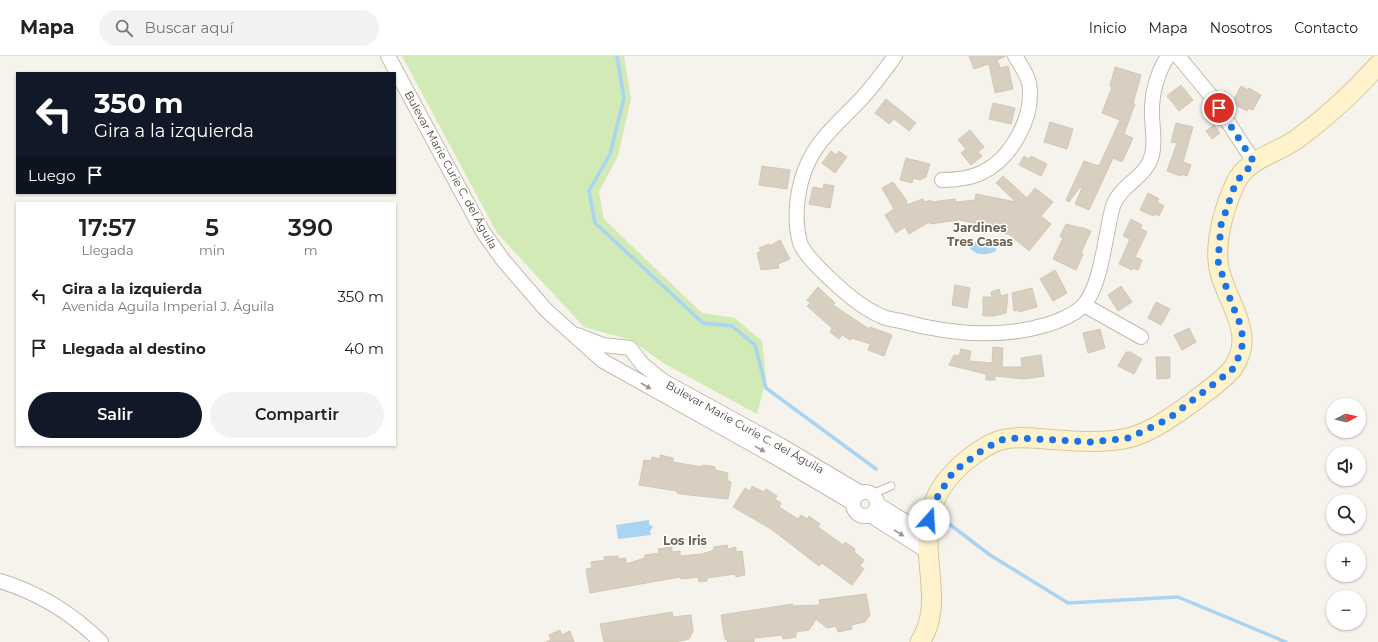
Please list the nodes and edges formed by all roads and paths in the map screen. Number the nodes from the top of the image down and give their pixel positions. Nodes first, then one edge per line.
1 (388, 56) edge
2 (1015, 56) edge
3 (1177, 56) edge
4 (889, 58) edge
5 (1378, 65) edge
6 (1254, 162) junction
7 (942, 180) dead end
8 (1084, 305) junction
9 (569, 331) junction
10 (1141, 337) dead end
11 (623, 347) junction
12 (635, 354) junction
13 (619, 371) junction
14 (890, 486) dead end
15 (866, 502) junction
16 (927, 543) junction
17 (0, 581) edge
18 (101, 642) edge
19 (920, 642) edge

1 - 9 street, Bulevar Marie Curie C. del Águila
2 - 7 street
3 - 6 street
3 - 8 street
4 - 8 street
5 - 6 street
6 - 16 street
8 - 10 street
9 - 11 street, Bulevar Marie Curie C. del Águila
9 - 13 street, Bulevar Marie Curie C. del Águila
11 - 12 street, Bulevar Marie Curie C. del Águila
11 - 13 street
12 - 13 street
12 - 15 street, Bulevar Marie Curie C. del Águila
13 -> 15 street, Bulevar Marie Curie C. del Águila
14 - 15 lane
15 - 16 street
16 - 19 street
17 - 18 street

